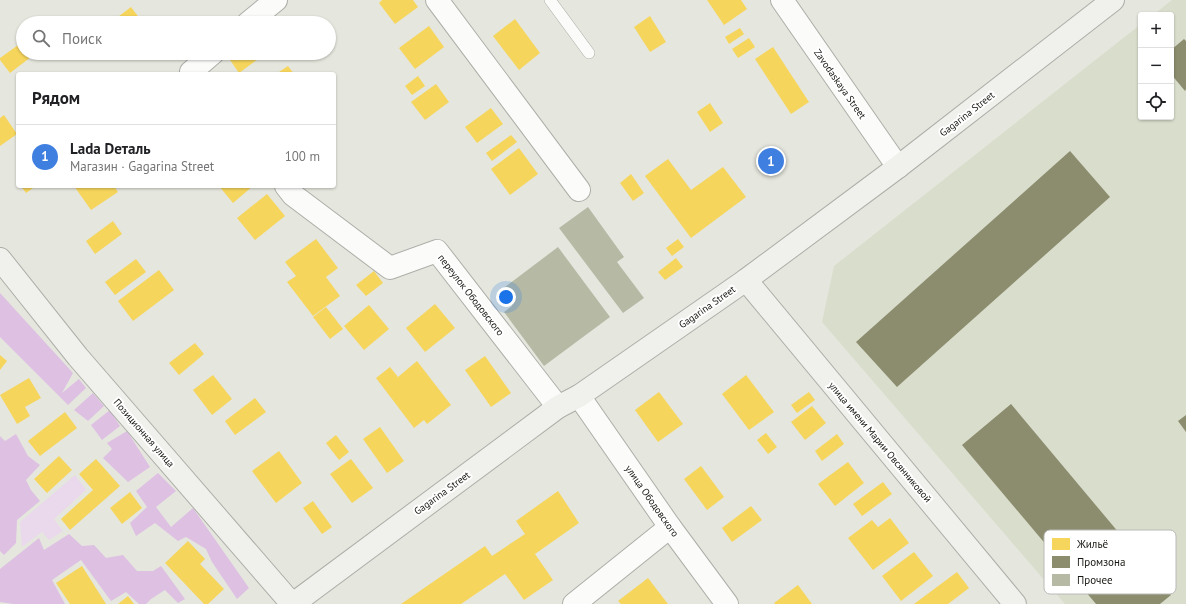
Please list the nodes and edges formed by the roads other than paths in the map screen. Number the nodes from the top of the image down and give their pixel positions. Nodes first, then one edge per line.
1 (276, 0) edge
2 (437, 0) edge
3 (550, 0) edge
4 (782, 0) edge
5 (1113, 0) edge
6 (257, 16) edge
7 (589, 53) dead end
8 (205, 60) edge
9 (191, 72) edge
10 (898, 167) junction
11 (288, 188) edge
12 (579, 190) dead end
13 (0, 258) edge
14 (746, 280) junction
15 (579, 396) junction
16 (558, 407) junction
17 (670, 527) junction
18 (292, 604) edge
19 (574, 604) edge
20 (727, 604) edge
21 (1015, 604) edge

1 - 6 street
2 - 12 street
3 - 7 lane
4 - 10 street, Zavodaskaya Street
5 - 10 main road, Gagarina Street
8 - 9 street
10 - 14 main road, Gagarina Street
11 - 16 street, переулок Ободовского
13 - 18 main road, Позиционная улица
14 - 15 main road, Gagarina Street
14 - 21 main road, улица имени Марии Овсянниковой
15 - 16 main road, Gagarina Street
15 - 17 street, улица Ободовского
16 - 18 main road, Gagarina Street
17 - 19 street
17 - 20 street, улица Ободовского

